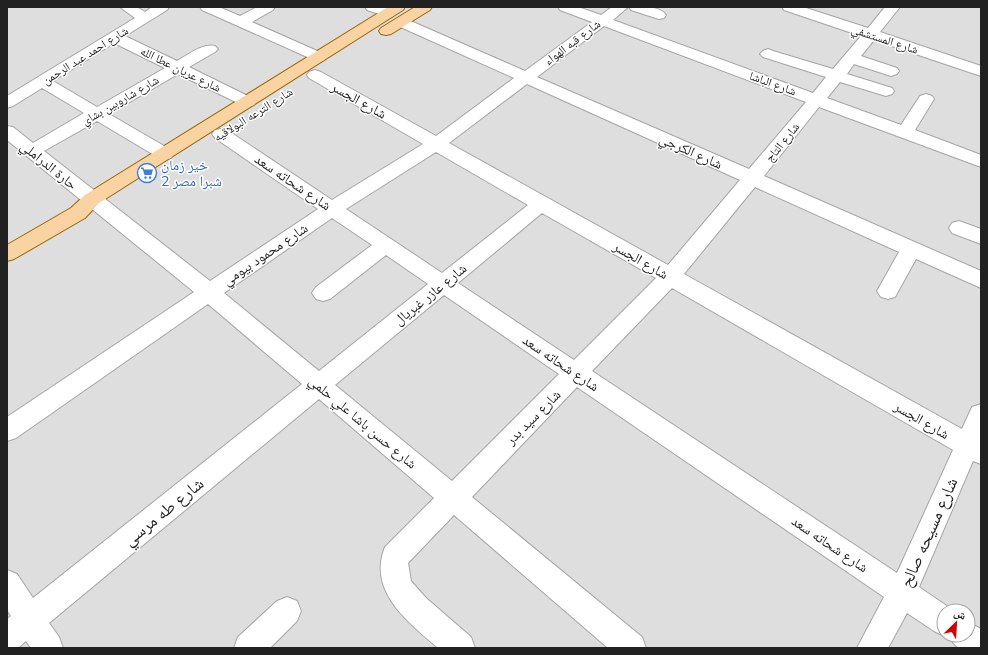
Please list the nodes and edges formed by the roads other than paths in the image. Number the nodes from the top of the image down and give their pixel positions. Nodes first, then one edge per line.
1 (127, 7) edge
2 (162, 7) edge
3 (207, 7) edge
4 (268, 7) edge
5 (372, 7) edge
6 (425, 7) edge
7 (565, 7) edge
8 (620, 7) edge
9 (636, 7) edge
10 (789, 7) edge
11 (893, 7) edge
12 (396, 14) edge
13 (659, 15) dead end
14 (145, 18) junction
15 (240, 22) junction
16 (595, 25) junction
17 (870, 34) junction
18 (114, 37) junction
19 (633, 46) dead end
20 (210, 49) dead end
21 (768, 54) dead end
22 (851, 58) junction
23 (317, 66) junction
24 (177, 67) junction
25 (891, 71) dead end
26 (981, 71) edge
27 (836, 75) junction
28 (525, 78) junction
29 (42, 82) junction
30 (886, 91) dead end
31 (816, 99) junction
32 (926, 99) dead end
33 (248, 102) junction
34 (7, 103) edge
35 (96, 114) junction
36 (7, 132) edge
37 (905, 132) junction
38 (221, 134) junction
39 (436, 144) junction
40 (31, 151) junction
41 (165, 154) junction
42 (981, 161) edge
43 (752, 178) junction
44 (541, 204) junction
45 (91, 207) junction
46 (331, 209) junction
47 (959, 228) dead end
48 (981, 237) edge
49 (386, 245) junction
50 (911, 249) junction
51 (7, 254) edge
52 (670, 277) junction
53 (981, 280) edge
54 (443, 283) junction
55 (888, 291) dead end
56 (209, 292) junction
57 (323, 293) dead end
58 (576, 373) junction
59 (319, 384) junction
60 (981, 414) edge
61 (7, 430) edge
62 (974, 449) edge
63 (453, 498) junction
64 (7, 584) edge
65 (902, 593) junction
66 (287, 611) dead end
67 (936, 616) edge
68 (30, 619) junction
69 (7, 638) edge
70 (48, 648) edge
71 (249, 648) edge
72 (460, 648) edge
73 (631, 648) edge
74 (872, 648) edge

1 - 14 street
2 - 14 street, شارع احمد عبد الرحمن
3 - 15 street, شارع الجسر
4 - 15 street
5 - 12 street, شارع الكرجي
6 - 12 main road, شارع الترعه البولاقيه
7 - 16 street, شارع الباشا
8 - 16 street, شارع قبه الهواء
9 - 13 street
10 - 17 street, شارع المستشفي
11 - 17 street, شارع التاج
12 - 23 main road, شارع الترعه البولاقيه
12 - 28 street, شارع الكرجي
14 - 18 street, شارع احمد عبد الرحمن
15 - 23 street, شارع الجسر
16 - 19 street
16 - 28 street, شارع قبه الهواء
16 - 31 street, شارع الباشا
17 - 22 street, شارع التاج
17 - 26 street, شارع المستشفي
18 - 24 street, شارع عريان عطا الله
18 - 29 street, شارع احمد عبد الرحمن
20 - 24 street, شارع شاروبين بشاي
21 - 27 street
22 - 25 street
22 - 27 street, شارع التاج
23 - 33 main road, شارع الترعه البولاقيه
23 - 38 main road, شارع الترعه البولاقيه
23 - 39 street, شارع الجسر
24 - 33 street, شارع عريان عطا الله
24 - 35 street, شارع شاروبين بشاي
27 - 30 street
27 - 31 street, شارع التاج
28 - 39 street, شارع محمود بيومي
28 - 43 street, شارع الكرجي
29 - 34 street, شارع احمد عبد الرحمن
29 - 35 street
31 - 37 street, شارع الباشا
31 - 43 street, شارع التاج
32 - 37 street
33 - 41 main road, شارع الترعه البولاقيه
35 - 40 street, شارع شاروبين بشاي
35 - 41 street
36 - 40 street, حارة الدراملي
37 - 42 street, شارع الباشا
38 - 45 main road, شارع الترعه البولاقيه
38 - 46 street, شارع شحاته سعد
39 - 44 street, شارع الجسر
39 - 46 street, شارع محمود بيومي
40 - 45 street, حارة الدراملي
41 - 45 main road, شارع الترعه البولاقيه
43 - 50 street, شارع الكرجي
43 - 52 street, شارع التاج
44 - 52 street, شارع الجسر
44 - 54 street, شارع عازر غبريال
45 - 51 main road, شارع الترعه البولاقيه
45 - 56 street, شارع حسن باشا علي حلمي
46 - 49 street, شارع شحاته سعد
46 - 56 street, شارع محمود بيومي
47 - 48 street
49 - 54 street, شارع شحاته سعد
49 - 57 street
50 - 53 street, شارع الكرجي
50 - 55 street
52 - 58 street, شارع سيد بدر
52 - 62 street, شارع الجسر
54 - 58 street, شارع شحاته سعد
54 - 59 street, شارع عازر غبريال
56 - 59 street, شارع حسن باشا علي حلمي
56 - 61 street, شارع محمود بيومي
58 - 63 street, شارع سيد بدر
58 - 65 street, شارع شحاته سعد
59 - 63 street, شارع حسن باشا علي حلمي
59 - 68 street, شارع طه مرسي
60 - 62 street, شارع مسيحه صالح
62 - 65 street, شارع مسيحه صالح
63 - 72 street, شارع سيد بدر
63 - 73 street, شارع حسن باشا علي حلمي
64 - 68 street
65 - 67 street, شارع شحاته سعد
65 - 74 street, شارع مسيحه صالح
66 - 71 street
68 - 69 street, شارع طه مرسي
68 - 70 street

